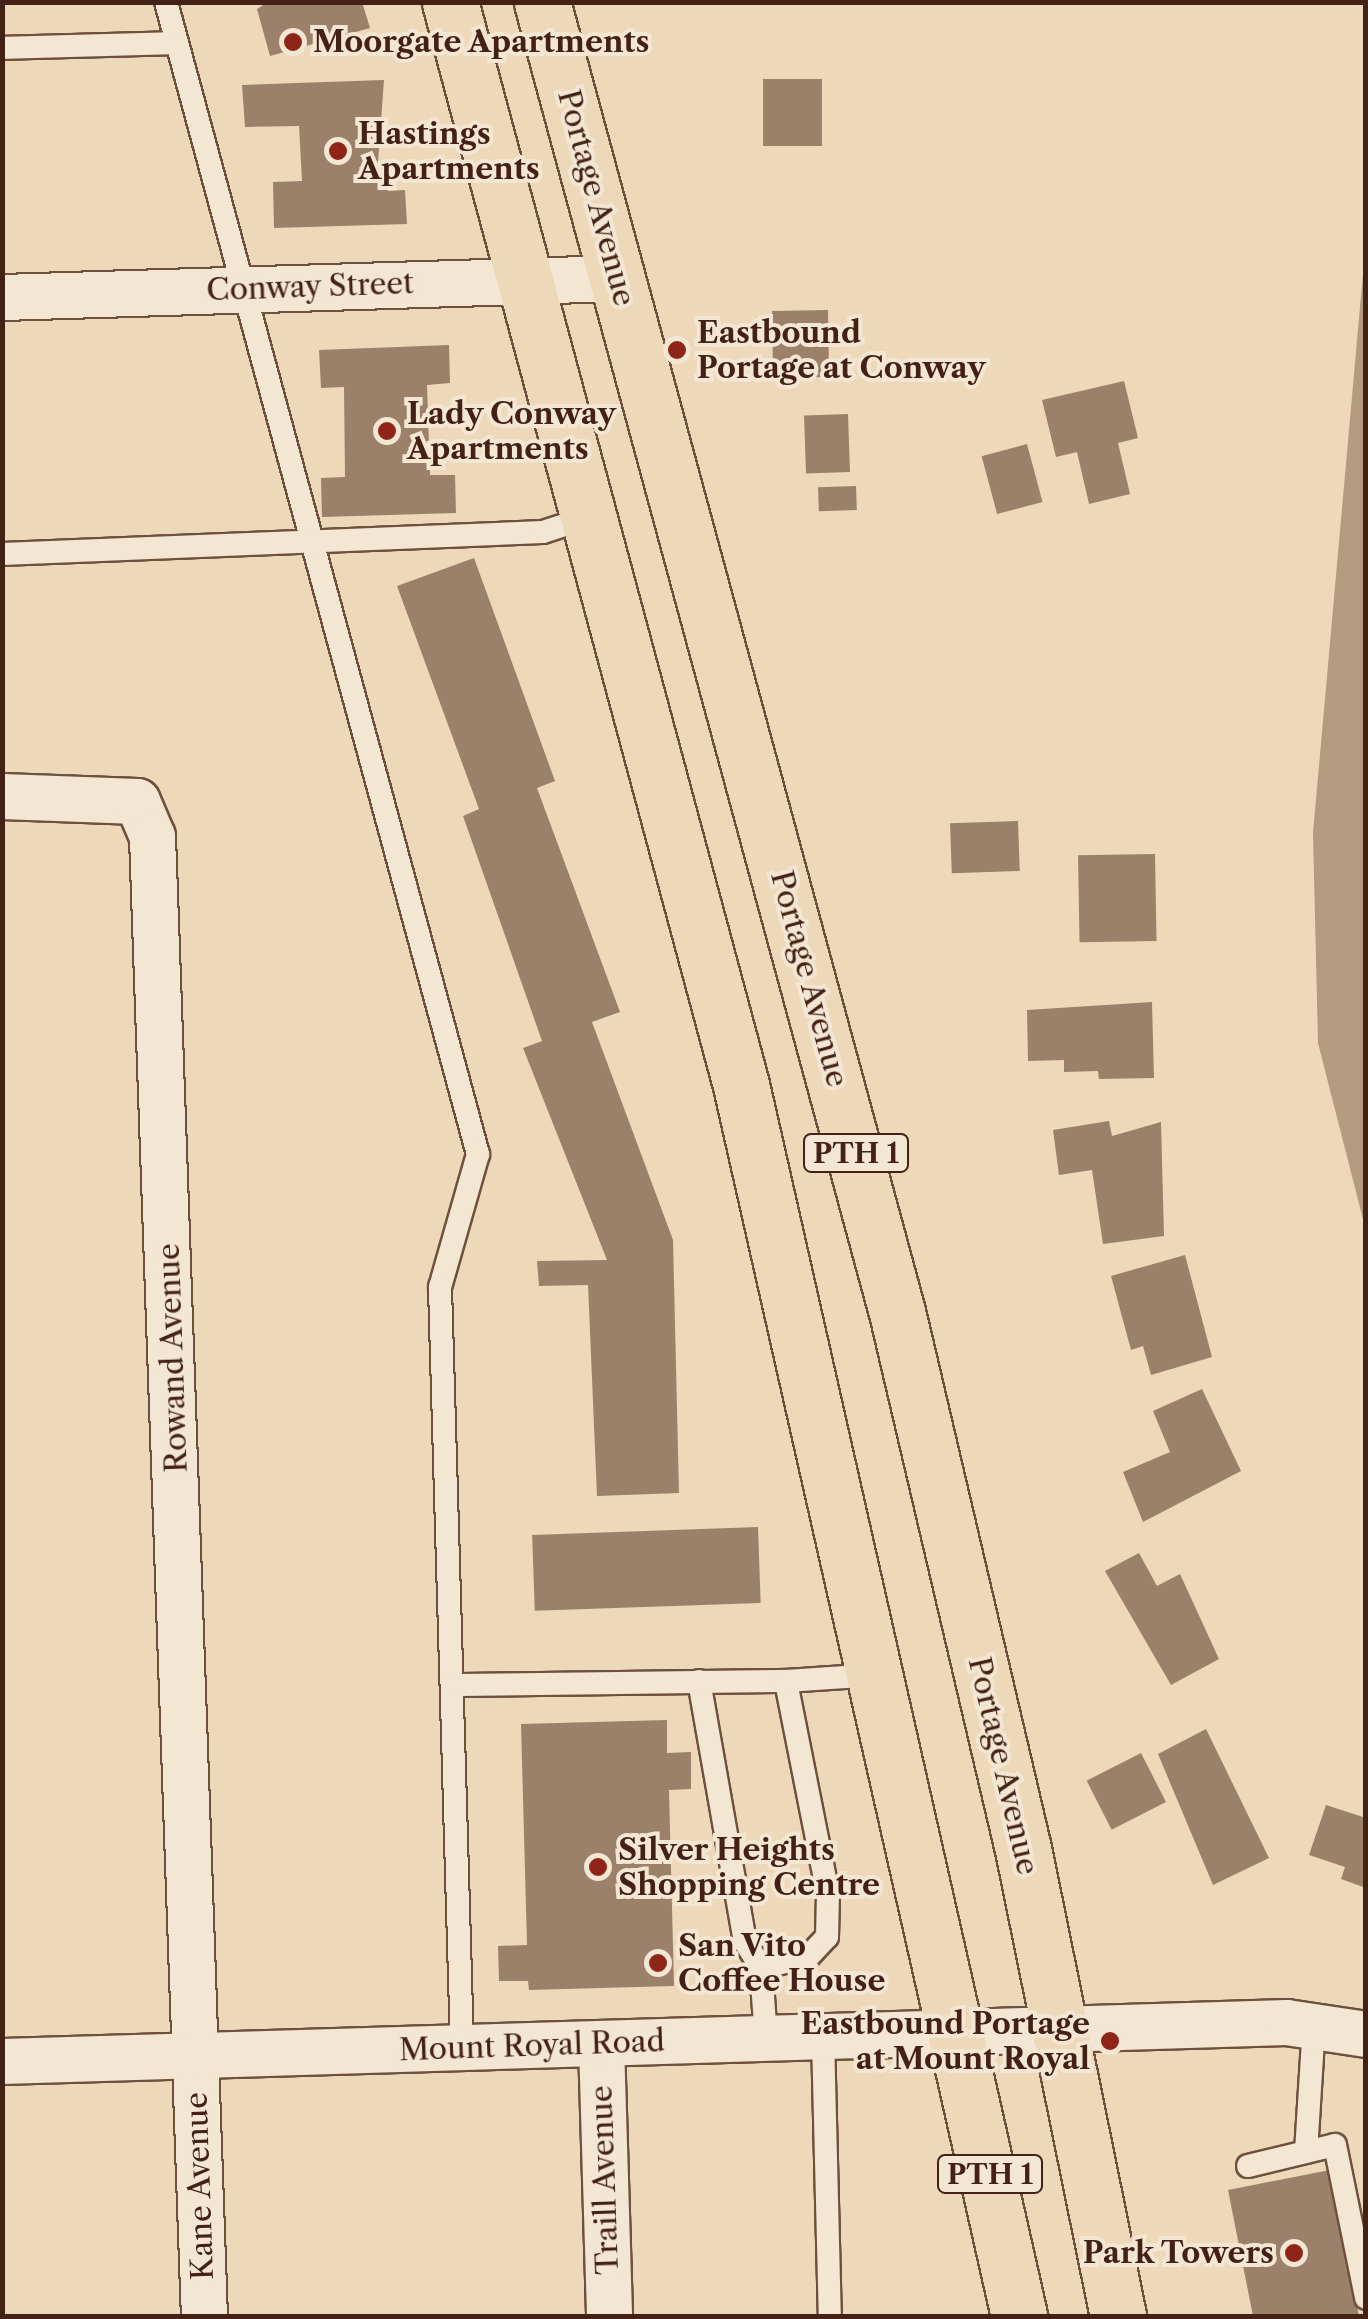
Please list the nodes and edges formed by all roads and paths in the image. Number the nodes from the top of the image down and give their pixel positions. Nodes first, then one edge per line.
1 (166, 2) edge
2 (450, 2) edge
3 (542, 2) edge
4 (177, 43) junction
5 (2, 48) edge
6 (618, 278) junction
7 (526, 281) junction
8 (247, 289) junction
9 (2, 297) edge
10 (589, 518) junction
11 (311, 544) junction
12 (2, 554) edge
13 (2, 796) edge
14 (878, 1674) junction
15 (699, 1681) junction
16 (786, 1681) junction
17 (452, 1685) junction
18 (761, 1968) junction
19 (1314, 2024) junction
20 (1061, 2028) junction
21 (960, 2032) junction
22 (1366, 2034) edge
23 (823, 2037) junction
24 (766, 2039) junction
25 (602, 2044) junction
26 (462, 2048) junction
27 (196, 2055) junction
28 (2, 2061) edge
29 (1306, 2152) junction
30 (1248, 2166) dead end
31 (1366, 2298) edge
32 (204, 2316) edge
33 (609, 2316) edge
34 (830, 2316) edge
35 (1019, 2316) edge
36 (1118, 2316) edge

1 - 4 lane
2 - 7 highway, PTH 1
3 - 6 highway, Portage Avenue / PTH 1
4 - 5 lane
4 - 8 lane
6 - 7 street, Conway Street
6 - 20 highway, Portage Avenue / PTH 1
7 - 8 street, Conway Street
7 - 10 highway, PTH 1
8 - 9 street, Conway Street
8 - 11 lane
10 - 11 lane
10 - 14 highway, PTH 1
11 - 12 lane
11 - 17 lane
13 - 27 street, Rowand Avenue
14 - 16 lane
14 - 21 highway, PTH 1
15 - 16 lane
15 - 17 lane
15 - 18 lane
16 - 18 lane
17 - 26 lane
18 - 24 lane
19 - 20 street, Mount Royal Road
19 - 22 street, Mount Royal Road
19 - 29 lane
20 - 21 street, Mount Royal Road
20 - 36 highway, Portage Avenue / PTH 1
21 - 23 street, Mount Royal Road
21 - 35 highway, PTH 1
23 - 24 street, Mount Royal Road
23 - 34 lane
24 - 25 street, Mount Royal Road
25 - 26 street, Mount Royal Road
25 - 33 street, Traill Avenue
26 - 27 street, Mount Royal Road
27 - 28 street, Mount Royal Road
27 - 32 street, Kane Avenue
29 - 30 lane
29 - 31 lane

